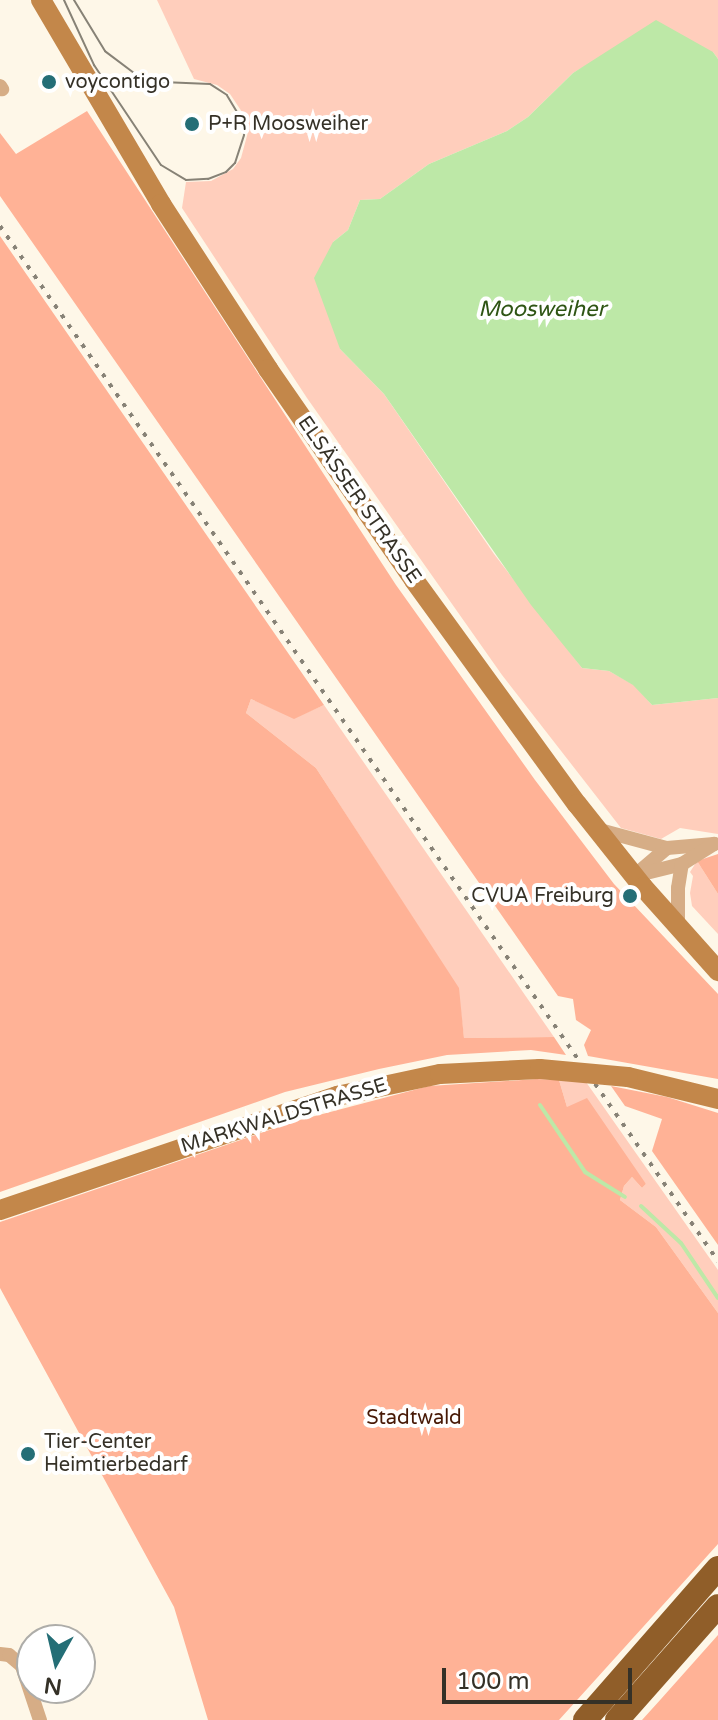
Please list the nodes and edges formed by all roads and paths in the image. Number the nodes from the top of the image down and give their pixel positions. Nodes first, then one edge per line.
1 (41, 0) edge
2 (596, 829) junction
3 (667, 848) junction
4 (682, 864) junction
5 (634, 876) junction
6 (678, 927) junction
7 (718, 971) edge
8 (718, 1099) edge
9 (0, 1210) edge
10 (718, 1568) edge
11 (718, 1606) edge
12 (0, 1654) edge
13 (40, 1720) edge
14 (585, 1720) edge
15 (617, 1720) edge

1 - 2 main road, ELSÄSSER STRASSE
2 - 3 street
2 - 5 main road, ELSÄSSER STRASSE
3 - 4 street
3 - 5 street
4 - 5 street
4 - 6 street
5 - 6 main road, ELSÄSSER STRASSE
6 - 7 main road, ELSÄSSER STRASSE
8 - 9 main road, MARKWALDSTRASSE, bridge
10 - 14 highway
11 - 15 highway
12 - 13 street

